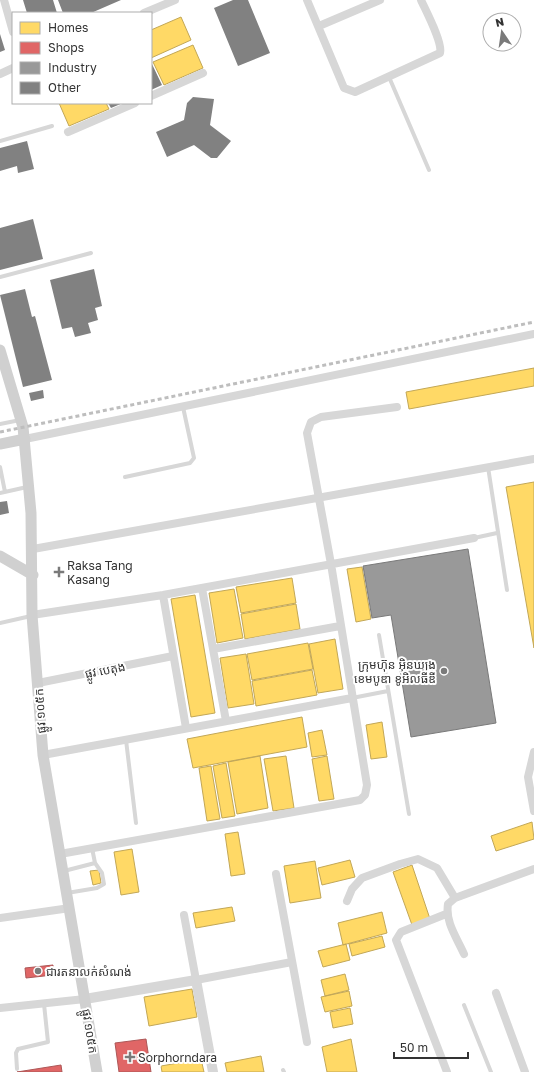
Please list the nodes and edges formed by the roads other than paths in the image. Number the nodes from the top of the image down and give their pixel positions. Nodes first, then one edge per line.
1 (4, 0) edge
2 (175, 0) edge
3 (307, 0) edge
4 (380, 0) edge
5 (421, 0) edge
6 (146, 12) edge
7 (319, 26) junction
8 (12, 28) edge
9 (12, 68) edge
10 (203, 73) dead end
11 (0, 74) edge
12 (389, 77) junction
13 (152, 96) edge
14 (133, 104) edge
15 (52, 126) dead end
16 (68, 132) dead end
17 (0, 141) edge
18 (429, 170) dead end
19 (91, 253) dead end
20 (0, 277) edge
21 (534, 334) edge
22 (0, 350) edge
23 (183, 406) junction
24 (397, 407) dead end
25 (22, 419) junction
26 (0, 424) edge
27 (25, 439) junction
28 (0, 444) edge
29 (534, 459) edge
30 (488, 467) junction
31 (0, 470) edge
32 (125, 477) dead end
33 (29, 487) junction
34 (2, 492) edge
35 (319, 497) junction
36 (497, 533) junction
37 (474, 538) joint
38 (33, 549) junction
39 (0, 556) edge
40 (331, 564) junction
41 (33, 575) junction
42 (202, 588) junction
43 (507, 590) dead end
44 (163, 595) junction
45 (32, 615) junction
46 (0, 623) edge
47 (340, 626) junction
48 (379, 635) dead end
49 (213, 649) junction
50 (173, 656) junction
51 (38, 683) junction
52 (388, 691) junction
53 (352, 698) junction
54 (226, 721) junction
55 (186, 728) junction
56 (126, 739) junction
57 (534, 752) edge
58 (43, 755) junction
59 (534, 810) edge
60 (409, 814) dead end
61 (136, 823) dead end
62 (92, 848) junction
63 (60, 854) junction
64 (95, 864) junction
65 (534, 869) edge
66 (63, 871) junction
67 (276, 874) dead end
68 (67, 893) junction
69 (455, 898) junction
70 (347, 901) dead end
71 (70, 908) junction
72 (446, 914) junction
73 (184, 915) dead end
74 (0, 918) edge
75 (464, 954) dead end
76 (292, 962) junction
77 (196, 980) junction
78 (496, 993) dead end
79 (85, 999) junction
80 (44, 1003) junction
81 (464, 1005) dead end
82 (0, 1008) edge
83 (307, 1042) dead end
84 (17, 1069) dead end
85 (97, 1072) edge
86 (213, 1072) edge
87 (447, 1072) edge
88 (491, 1072) edge
89 (525, 1072) edge

1 - 8 street
2 - 6 street
3 - 7 street
4 - 7 street
5 - 12 street
7 - 12 street
9 - 11 street
10 - 13 street
12 - 18 lane
14 - 16 street
15 - 17 lane
19 - 20 lane
21 - 23 street
22 - 25 main road, ផ្លូវ ១០៥ក
23 - 27 street
23 - 32 lane
24 - 35 street
25 - 26 lane
25 - 27 main road, ផ្លូវ ១០៥ក
27 - 28 main road
27 - 33 main road, ផ្លូវ ១០៥ក
29 - 30 street
30 - 35 street
30 - 36 lane
31 - 34 lane
33 - 34 lane
33 - 38 main road, ផ្លូវ ១០៥ក
35 - 38 street
35 - 40 street
36 - 37 lane
36 - 43 lane
37 - 40 street
38 - 41 main road, ផ្លូវ ១០៥ក
39 - 41 main road
40 - 42 street
40 - 47 street
41 - 45 main road, ផ្លូវ ១០៥ក
42 - 44 street
42 - 49 street
44 - 45 street
44 - 50 street
45 - 46 lane
45 - 51 main road, ផ្លូវ ១០៥ក
47 - 49 street
47 - 53 street
48 - 52 lane
49 - 54 street
50 - 51 street, ផ្លូវ បេតុង
50 - 55 street
51 - 58 main road, ផ្លូវ ១០៥ក
52 - 53 lane
52 - 60 lane
53 - 54 street
53 - 62 street
54 - 55 street
55 - 56 street
56 - 58 street
56 - 61 lane
57 - 59 street
58 - 63 main road, ផ្លូវ ១០៥ក
62 - 63 street
62 - 64 lane
63 - 66 main road, ផ្លូវ ១០៥ក
64 - 66 lane
64 - 68 lane
65 - 69 street
66 - 68 main road, ផ្លូវ ១០៥ក
67 - 76 street
68 - 71 main road, ផ្លូវ ១០៥ក
69 - 70 street
69 - 72 street
71 - 74 street
71 - 79 main road, ផ្លូវ ១០៥ក
72 - 75 street
72 - 87 street
73 - 77 street
76 - 77 street
76 - 83 street
77 - 79 street
77 - 86 street
78 - 89 street
79 - 80 street
79 - 85 main road, ផ្លូវ ១០៥ក
80 - 82 street
80 - 84 lane
81 - 88 lane

